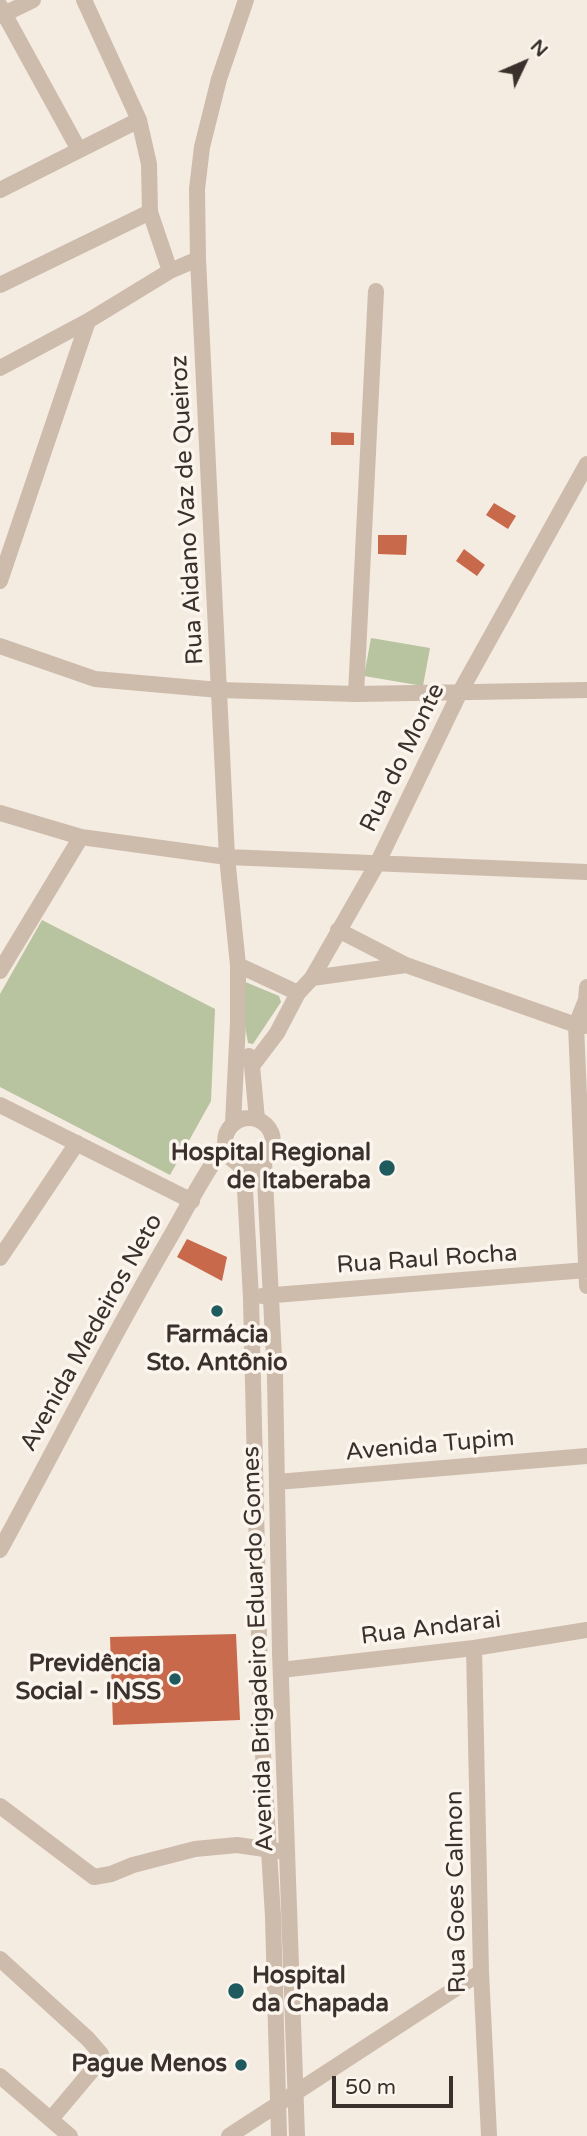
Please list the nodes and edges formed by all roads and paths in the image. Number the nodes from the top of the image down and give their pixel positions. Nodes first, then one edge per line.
1 (33, 0) edge
2 (84, 0) edge
3 (246, 0) edge
4 (2, 12) edge
5 (139, 120) junction
6 (79, 150) junction
7 (0, 190) edge
8 (150, 212) junction
9 (198, 259) junction
10 (170, 271) junction
11 (0, 285) edge
12 (376, 291) dead end
13 (88, 321) junction
14 (0, 368) edge
15 (585, 474) edge
16 (0, 581) edge
17 (0, 646) edge
18 (219, 690) junction
19 (587, 690) edge
20 (460, 692) junction
21 (356, 694) junction
22 (0, 813) edge
23 (81, 837) junction
24 (227, 857) junction
25 (377, 864) junction
26 (587, 872) edge
27 (338, 930) junction
28 (5, 953) edge
29 (238, 965) junction
30 (406, 965) junction
31 (0, 971) edge
32 (312, 978) junction
33 (587, 987) edge
34 (298, 993) junction
35 (238, 1023) junction
36 (581, 1026) edge
37 (252, 1066) junction
38 (0, 1105) edge
39 (257, 1119) junction
40 (233, 1123) junction
41 (77, 1143) junction
42 (233, 1157) junction
43 (264, 1161) junction
44 (192, 1201) junction
45 (268, 1231) junction
46 (248, 1233) junction
47 (0, 1258) edge
48 (586, 1275) edge
49 (270, 1295) junction
50 (251, 1298) junction
51 (275, 1377) junction
52 (251, 1378) junction
53 (587, 1456) edge
54 (277, 1482) junction
55 (0, 1550) edge
56 (587, 1630) edge
57 (474, 1647) junction
58 (280, 1652) junction
59 (260, 1653) junction
60 (281, 1670) junction
61 (0, 1806) edge
62 (268, 1850) junction
63 (287, 1852) junction
64 (273, 1916) junction
65 (290, 1917) junction
66 (0, 1959) edge
67 (481, 1972) junction
68 (276, 1990) junction
69 (293, 1991) junction
70 (0, 2076) edge
71 (295, 2094) junction
72 (279, 2104) junction
73 (51, 2119) junction
74 (70, 2136) edge
75 (229, 2136) edge
76 (279, 2136) edge
77 (297, 2136) edge
78 (489, 2136) edge

1 - 4 street
2 - 5 street
3 - 9 street, Rua Aidano Vaz de Queiroz
4 - 6 street
5 - 6 street
5 - 8 street
6 - 7 street
8 - 10 street
8 - 11 street
9 - 10 street
9 - 18 street, Rua Aidano Vaz de Queiroz
10 - 13 street
12 - 21 street
13 - 14 street
13 - 16 street
15 - 20 street, Rua do Monte
17 - 18 street
18 - 21 street
18 - 24 street, Rua Aidano Vaz de Queiroz
19 - 20 street
20 - 21 street
20 - 25 street, Rua do Monte
22 - 23 street
23 - 24 street
23 - 28 street
24 - 25 street
24 - 29 street, Rua Aidano Vaz de Queiroz
25 - 26 street
25 - 27 street, Rua do Monte
27 - 30 street
27 - 32 street, Rua do Monte
28 - 31 street
29 - 34 street
29 - 35 street, Rua Aidano Vaz de Queiroz
30 - 32 street
30 - 36 street
32 - 34 street, Rua do Monte
33 - 36 street
34 - 37 street, Rua do Monte
35 - 37 street, Rua Aidano Vaz de Queiroz
35 - 40 street, Rua Aidano Vaz de Queiroz
36 - 48 street
37 - 39 street, Rua Aidano Vaz de Queiroz
38 - 41 street
39 - 40 street
39 - 43 street
40 - 42 street
41 - 44 street
41 - 47 street
42 - 43 street
42 - 44 street, Avenida Medeiros Neto
42 - 46 street, Avenida Brigadeiro Eduardo Gomes
43 - 45 street, Avenida Brigadeiro Eduardo Gomes
44 - 55 street, Avenida Medeiros Neto
45 - 46 street
45 - 49 street, Avenida Brigadeiro Eduardo Gomes
46 - 50 street, Avenida Brigadeiro Eduardo Gomes
48 - 49 street, Rua Raul Rocha
49 - 50 street, Rua Raul Rocha
49 - 51 street, Avenida Brigadeiro Eduardo Gomes
50 - 52 street, Avenida Brigadeiro Eduardo Gomes
51 - 52 street
51 - 54 street, Avenida Brigadeiro Eduardo Gomes
52 - 59 street, Avenida Brigadeiro Eduardo Gomes
53 - 54 street, Avenida Tupim
54 - 58 street, Avenida Brigadeiro Eduardo Gomes
56 - 57 street, Rua Andarai
57 - 60 street, Rua Andarai
57 - 67 street, Rua Goes Calmon
58 - 59 street
58 - 60 street, Avenida Brigadeiro Eduardo Gomes
59 - 62 street, Avenida Brigadeiro Eduardo Gomes
60 - 63 street, Avenida Brigadeiro Eduardo Gomes
61 - 62 street
62 - 63 street
62 - 64 street, Avenida Brigadeiro Eduardo Gomes
63 - 65 street, Avenida Brigadeiro Eduardo Gomes
64 - 65 street
64 - 68 street, Avenida Brigadeiro Eduardo Gomes
65 - 69 street, Avenida Brigadeiro Eduardo Gomes
66 - 73 street
67 - 71 street
67 - 78 street, Rua Goes Calmon
68 - 69 street
68 - 72 street, Avenida Brigadeiro Eduardo Gomes
69 - 71 street, Avenida Brigadeiro Eduardo Gomes
70 - 73 street
71 - 72 street
71 - 77 street, Avenida Brigadeiro Eduardo Gomes
72 - 75 street
72 - 76 street, Avenida Brigadeiro Eduardo Gomes
73 - 74 street

